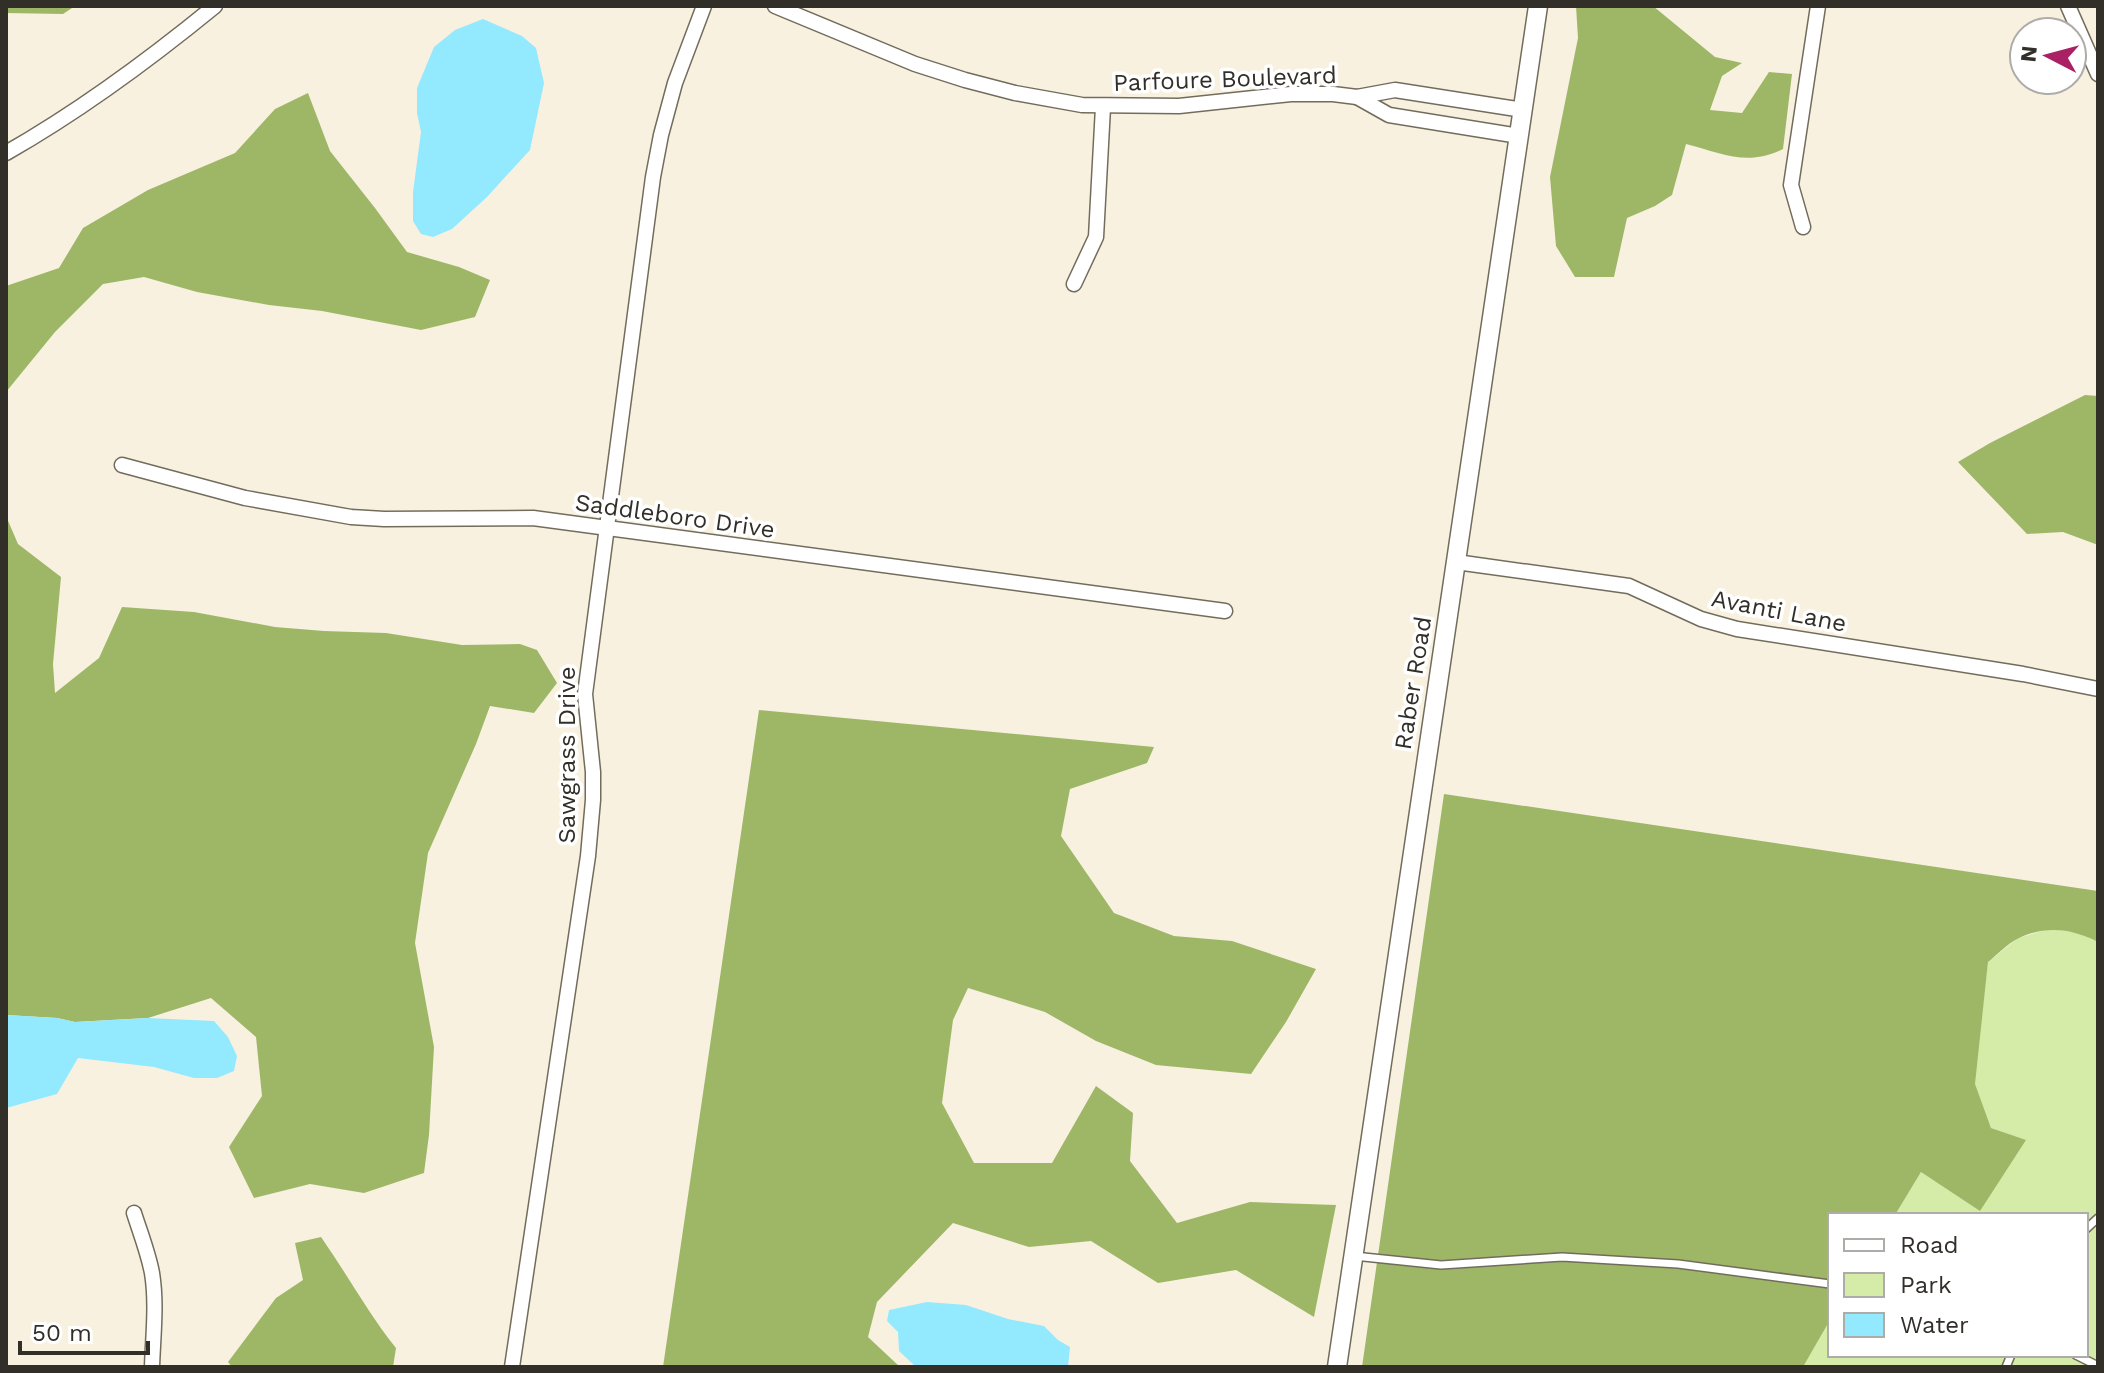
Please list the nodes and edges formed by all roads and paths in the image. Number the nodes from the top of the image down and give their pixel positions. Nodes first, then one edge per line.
1 (215, 6) edge
2 (704, 6) edge
3 (775, 6) edge
4 (1538, 6) edge
5 (1818, 6) edge
6 (2068, 6) edge
7 (2098, 74) edge
8 (1357, 97) junction
9 (1103, 107) junction
10 (1523, 110) junction
11 (1519, 136) junction
12 (6, 153) edge
13 (1803, 227) dead end
14 (1074, 284) dead end
15 (122, 465) dead end
16 (606, 528) junction
17 (1456, 562) junction
18 (1225, 611) dead end
19 (2098, 689) edge
20 (134, 1213) dead end
21 (1353, 1256) junction
22 (1828, 1284) edge
23 (2080, 1357) edge
24 (2098, 1366) edge
25 (152, 1367) edge
26 (512, 1367) edge
27 (1337, 1367) edge

1 - 12 street
2 - 16 street, Sawgrass Drive
3 - 9 street, Parfoure Boulevard
4 - 10 street, Raber Road
5 - 13 street
6 - 7 street
8 - 9 street, Parfoure Boulevard
8 - 10 street, Parfoure Boulevard
8 - 11 street, Parfoure Boulevard
9 - 14 street
10 - 11 street, Raber Road
11 - 17 street, Raber Road
15 - 16 street, Saddleboro Drive
16 - 18 street, Saddleboro Drive
16 - 26 street, Sawgrass Drive
17 - 19 street, Avanti Lane
17 - 21 street, Raber Road
20 - 25 street
21 - 22 lane
21 - 27 street, Raber Road
23 - 24 lane

